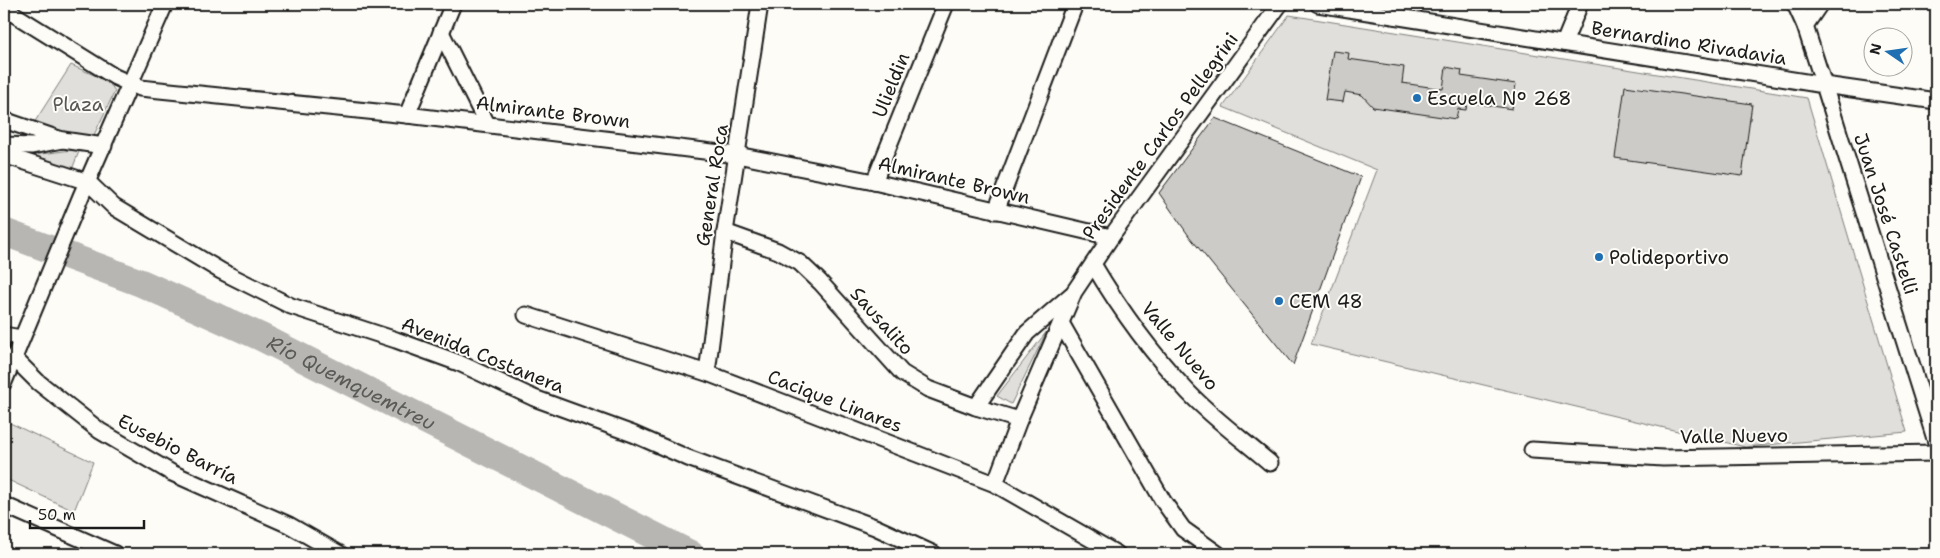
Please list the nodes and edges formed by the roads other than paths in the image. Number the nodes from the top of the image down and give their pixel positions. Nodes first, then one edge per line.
1 (164, 4) edge
2 (452, 4) edge
3 (760, 4) edge
4 (946, 4) edge
5 (1075, 4) edge
6 (1280, 4) edge
7 (1318, 4) edge
8 (1580, 4) edge
9 (1795, 4) edge
10 (1820, 4) edge
11 (4, 8) edge
12 (1805, 26) junction
13 (441, 32) junction
14 (1564, 43) junction
15 (131, 83) junction
16 (1824, 85) junction
17 (1936, 100) edge
18 (407, 115) junction
19 (4, 120) edge
20 (487, 124) junction
21 (63, 140) junction
22 (4, 146) edge
23 (104, 146) junction
24 (4, 155) edge
25 (737, 155) junction
26 (88, 182) junction
27 (874, 182) junction
28 (996, 211) junction
29 (725, 232) junction
30 (1111, 237) junction
31 (1093, 264) junction
32 (1074, 292) junction
33 (526, 315) dead end
34 (1061, 323) junction
35 (4, 335) edge
36 (21, 338) junction
37 (13, 357) junction
38 (707, 373) junction
39 (4, 382) edge
40 (976, 407) junction
41 (1019, 420) junction
42 (1936, 442) edge
43 (1532, 450) dead end
44 (1936, 453) edge
45 (1270, 463) dead end
46 (995, 484) junction
47 (4, 505) edge
48 (115, 554) edge
49 (340, 554) edge
50 (934, 554) edge
51 (1117, 554) edge
52 (1218, 554) edge

1 - 15 street
2 - 13 street
3 - 25 street, General Roca
4 - 27 street, Ulieldin
5 - 28 street
6 - 30 street, Presidente Carlos Pellegrini
7 - 14 street, Bernardino Rivadavia
8 - 14 street
9 - 12 street, Juan José Castelli
10 - 12 street
11 - 15 street, Almirante Brown
12 - 16 street, Juan José Castelli
13 - 18 street
13 - 20 street
14 - 16 street, Bernardino Rivadavia
15 - 18 street, Almirante Brown
15 - 23 street
16 - 17 street, Bernardino Rivadavia
16 - 42 street, Juan José Castelli
18 - 20 street, Almirante Brown
19 - 21 street
20 - 25 street, Almirante Brown
21 - 22 street
21 - 23 street
23 - 26 street
24 - 26 street, Avenida Costanera
25 - 27 street, Almirante Brown
25 - 29 street, General Roca
26 - 36 street
26 - 50 street, Avenida Costanera
27 - 28 street, Almirante Brown
28 - 30 street, Almirante Brown
29 - 38 street, General Roca
29 - 40 street, Sausalito
30 - 31 street, Presidente Carlos Pellegrini
31 - 32 street, Presidente Carlos Pellegrini
31 - 45 street, Valle Nuevo
32 - 34 street, Presidente Carlos Pellegrini
32 - 40 street, Presidente Carlos Pellegrini
33 - 38 street, Cacique Linares
34 - 41 street, Presidente Carlos Pellegrini
34 - 52 street
35 - 36 street
36 - 37 street
37 - 39 street
37 - 49 street, Eusebio Barría
38 - 46 street, Cacique Linares
40 - 41 street, Sausalito
41 - 46 street, Presidente Carlos Pellegrini
43 - 44 street, Valle Nuevo
46 - 51 street, Cacique Linares
47 - 48 street

